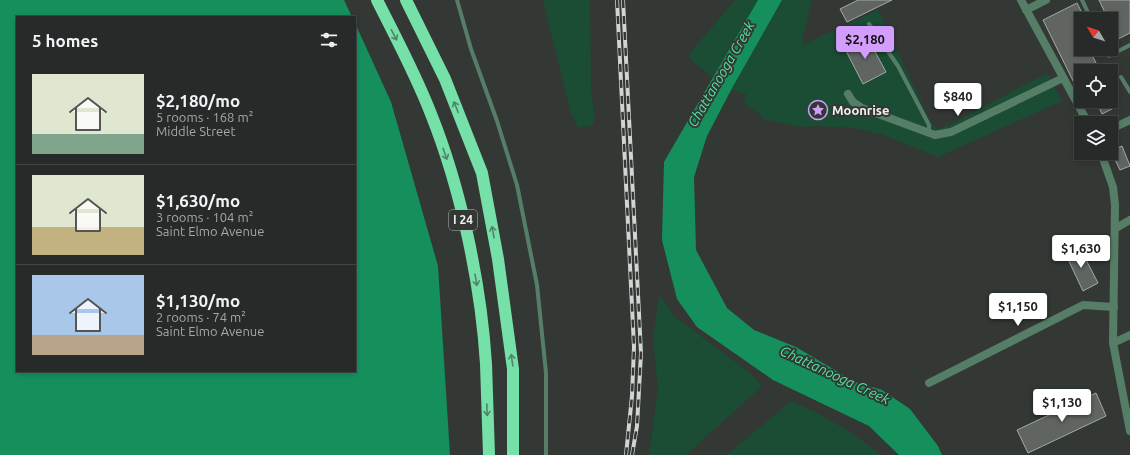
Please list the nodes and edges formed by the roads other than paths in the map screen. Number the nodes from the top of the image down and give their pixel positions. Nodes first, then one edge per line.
1 (377, 0) edge
2 (406, 0) edge
3 (457, 0) edge
4 (1021, 0) edge
5 (1046, 0) edge
6 (1082, 0) edge
7 (1026, 10) junction
8 (1088, 12) edge
9 (869, 24) dead end
10 (1130, 45) edge
11 (1118, 51) edge
12 (1122, 76) dead end
13 (1064, 78) junction
14 (1130, 92) edge
15 (848, 94) dead end
16 (1084, 116) edge
17 (1130, 120) edge
18 (1118, 126) edge
19 (929, 132) junction
20 (1104, 160) edge
21 (1130, 220) edge
22 (1116, 228) junction
23 (1114, 307) junction
24 (1130, 335) edge
25 (1113, 343) junction
26 (929, 383) dead end
27 (1130, 431) edge
28 (489, 455) edge
29 (512, 455) edge
30 (546, 455) edge

1 -> 28 highway, I 24
29 -> 2 highway, I 24
3 - 30 lane
4 - 7 street
5 - 7 street
6 - 8 lane
7 - 13 street
9 - 19 lane
10 - 11 lane
12 - 14 lane
13 - 16 street
13 - 19 street
15 - 19 street
17 - 18 street
20 - 22 street
21 - 22 street
22 - 23 street
23 - 25 street
23 - 26 street
24 - 25 street
25 - 27 street

